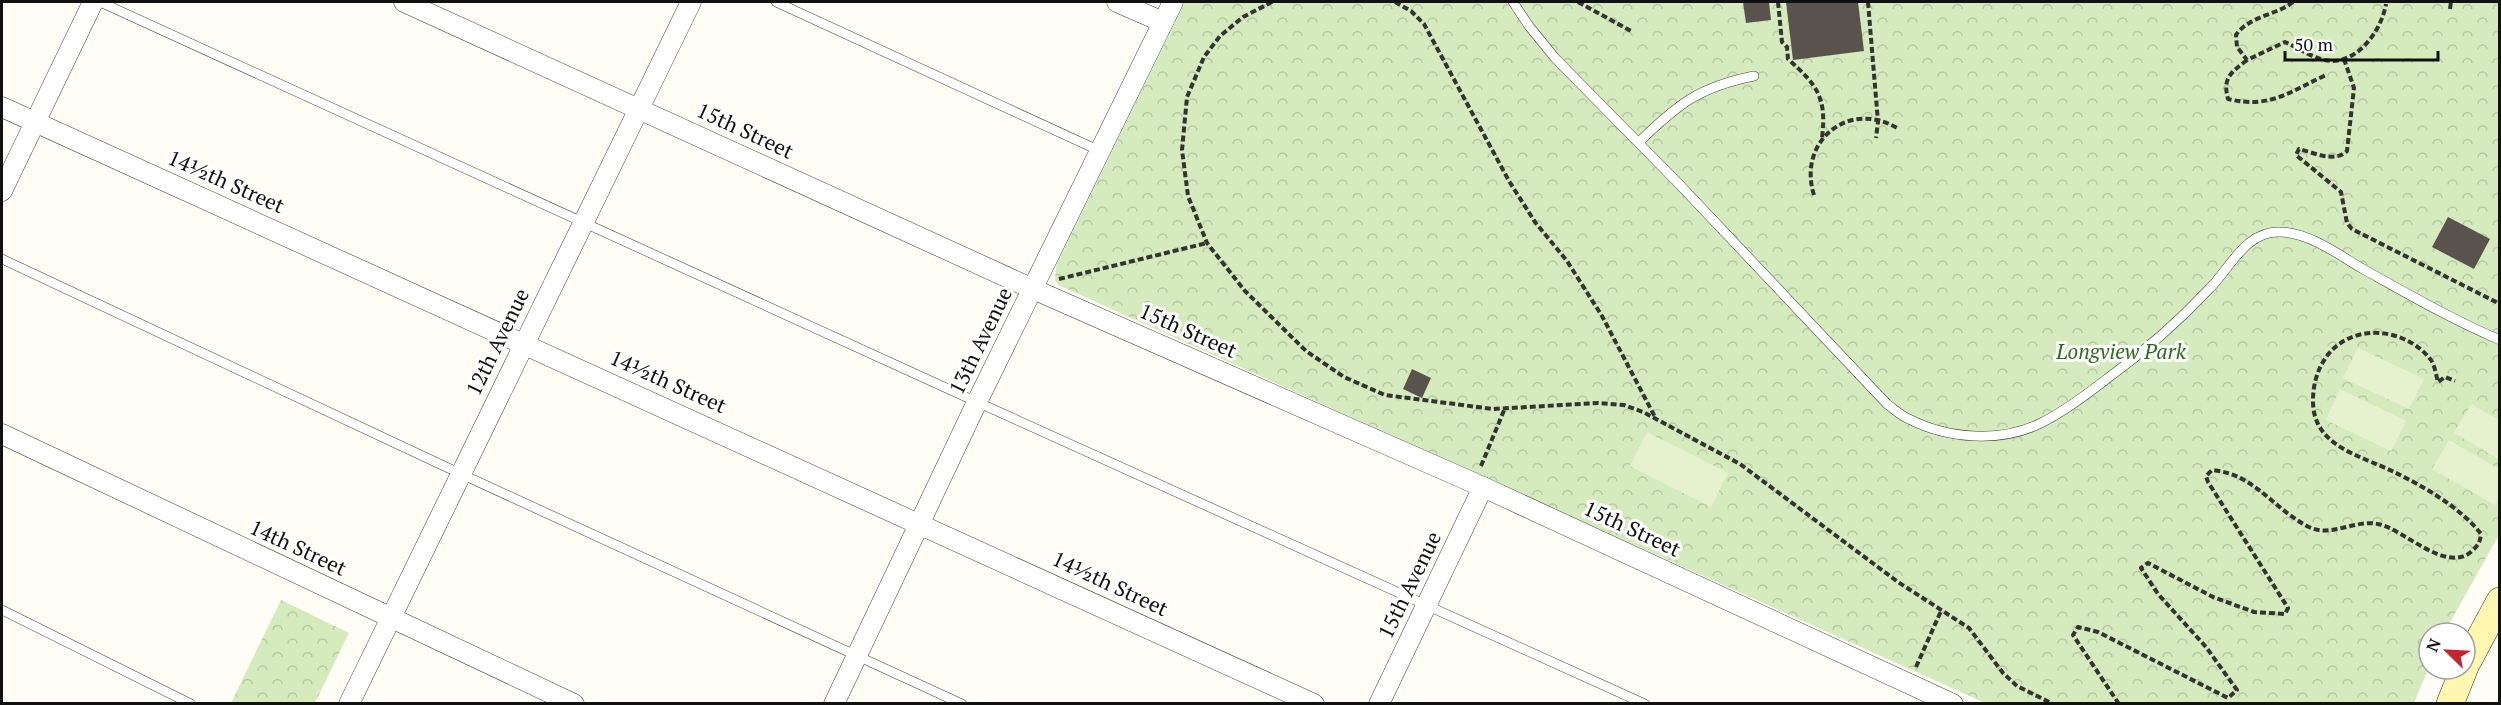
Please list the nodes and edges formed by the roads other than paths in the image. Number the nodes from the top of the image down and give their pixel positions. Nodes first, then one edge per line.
1 (93, 2) edge
2 (100, 2) edge
3 (404, 2) edge
4 (691, 2) edge
5 (776, 2) edge
6 (1117, 2) edge
7 (1173, 2) edge
8 (1513, 2) edge
9 (1163, 22) junction
10 (1754, 76) dead end
11 (2, 106) edge
12 (638, 109) junction
13 (35, 122) junction
14 (1639, 142) junction
15 (1100, 151) junction
16 (2, 191) edge
17 (583, 223) junction
18 (2, 259) edge
19 (1034, 289) junction
20 (2499, 340) edge
21 (525, 344) junction
22 (977, 402) junction
23 (2, 434) edge
24 (459, 473) junction
25 (1478, 485) junction
26 (920, 523) junction
27 (2499, 601) edge
28 (1428, 604) junction
29 (2, 610) edge
30 (392, 618) junction
31 (2477, 642) edge
32 (857, 655) junction
33 (2459, 681) edge
34 (1927, 698) edge
35 (191, 704) edge
36 (349, 704) edge
37 (574, 704) edge
38 (834, 704) edge
39 (962, 704) edge
40 (1314, 704) edge
41 (1379, 704) edge
42 (1645, 704) edge
43 (1953, 704) edge
44 (2450, 704) edge

1 - 13 street
2 - 17 lane
3 - 12 street, 15th Street
4 - 12 street, 12th Avenue
5 - 15 lane
6 - 9 street
7 - 9 street, 13th Avenue
8 - 14 lane
9 - 15 street, 13th Avenue
10 - 14 lane
11 - 13 street, 14½th Street
12 - 17 street, 12th Avenue
12 - 19 street, 15th Street
13 - 16 street
13 - 21 street, 14½th Street
14 - 20 lane
15 - 19 street, 13th Avenue
17 - 21 street, 12th Avenue
17 - 22 lane
18 - 24 lane
19 - 22 street, 13th Avenue
19 - 25 street, 15th Street
21 - 24 street, 12th Avenue
21 - 26 street, 14½th Street
22 - 26 street, 13th Avenue
22 - 28 lane
23 - 30 street, 14th Street
24 - 30 street, 12th Avenue
24 - 32 lane
25 - 28 street, 15th Avenue
25 - 34 street, 15th Street
26 - 32 street, 13th Avenue
26 - 40 street, 14½th Street
27 - 31 street
28 - 41 street, 15th Avenue
28 - 42 lane
29 - 35 lane
30 - 36 street, 12th Avenue
30 - 37 street, 14th Street
32 - 38 street, 13th Avenue
32 - 39 lane
33 - 44 street
34 - 43 street, 15th Street

